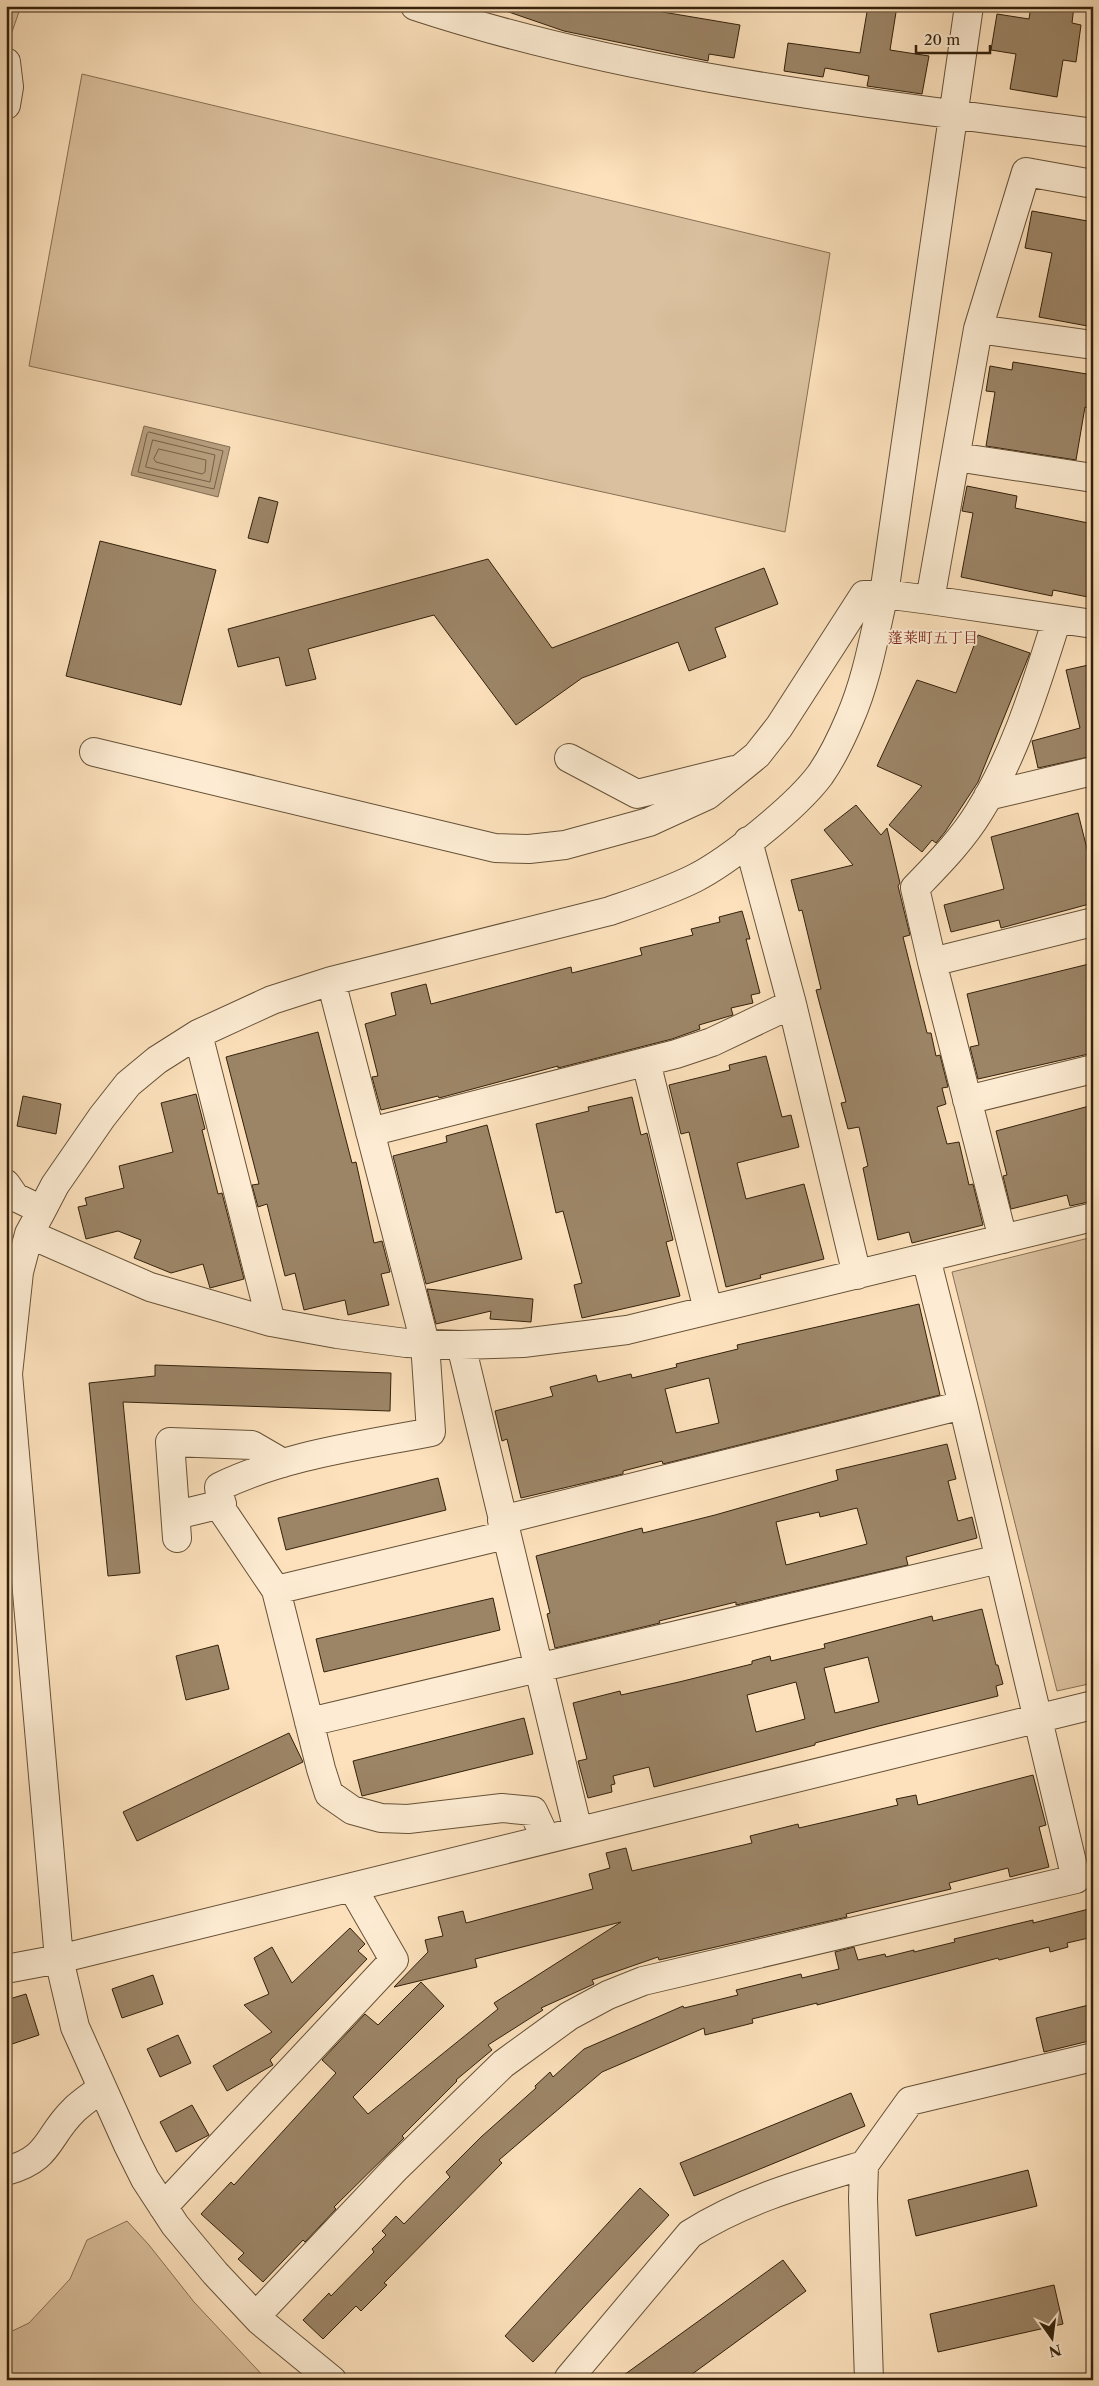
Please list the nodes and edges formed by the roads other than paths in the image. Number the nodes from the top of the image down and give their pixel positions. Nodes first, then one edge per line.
1 (415, 6) edge
2 (969, 6) edge
3 (6, 62) edge
4 (6, 105) edge
5 (955, 114) junction
6 (1093, 133) edge
7 (1093, 184) edge
8 (978, 329) junction
9 (1093, 345) edge
10 (956, 457) junction
11 (1093, 478) edge
12 (884, 594) junction
13 (930, 600) junction
14 (1058, 619) junction
15 (1093, 624) edge
16 (94, 752) dead end
17 (569, 758) dead end
18 (738, 769) junction
19 (1093, 771) edge
20 (988, 796) junction
21 (748, 841) junction
22 (1093, 922) edge
23 (932, 962) junction
24 (331, 981) junction
25 (792, 1004) junction
26 (198, 1034) junction
27 (646, 1062) junction
28 (1093, 1069) edge
29 (967, 1100) junction
30 (370, 1132) junction
31 (6, 1184) edge
32 (42, 1210) junction
33 (1093, 1217) edge
34 (29, 1234) junction
35 (1003, 1239) junction
36 (926, 1258) junction
37 (857, 1275) junction
38 (708, 1310) junction
39 (270, 1322) junction
40 (425, 1343) junction
41 (461, 1345) junction
42 (964, 1406) junction
43 (283, 1463) junction
44 (222, 1504) junction
45 (504, 1527) junction
46 (999, 1559) junction
47 (276, 1590) junction
48 (538, 1668) junction
49 (1093, 1704) edge
50 (1037, 1718) junction
51 (309, 1722) junction
52 (578, 1831) junction
53 (546, 1839) junction
54 (352, 1887) junction
55 (59, 1959) junction
56 (6, 1969) edge
57 (1093, 2057) edge
58 (102, 2088) junction
59 (864, 2165) junction
60 (6, 2170) edge
61 (163, 2207) junction
62 (256, 2316) junction
63 (569, 2378) dead end
64 (332, 2380) edge
65 (869, 2380) edge

1 - 5 street
2 - 5 street
3 - 4 street
5 - 6 street
5 - 12 street
7 - 8 street
8 - 9 street
8 - 10 street
10 - 11 street
10 - 13 street
12 - 13 street
12 - 18 street
12 - 21 street
13 - 14 street
14 - 15 street
14 - 20 street
16 - 18 street
17 - 18 street
19 - 20 street
20 - 23 street
21 - 24 street
21 - 25 street
22 - 23 street
23 - 29 street
24 - 26 street
24 - 30 street
25 - 27 street
25 - 37 street
26 - 32 street
26 - 39 street
27 - 30 street
27 - 38 street
28 - 29 street
29 - 35 street
30 - 40 street
31 - 32 street
32 - 34 street
33 - 35 street
34 - 39 street
34 - 55 street
35 - 36 street
36 - 37 street
36 - 42 street
37 - 38 street
38 - 41 street
39 - 40 street
40 - 41 street
40 - 43 street
41 - 45 street
42 - 45 street
42 - 46 street
43 - 44 street
43 - 44 street
44 - 47 street
45 - 47 street
45 - 48 street
46 - 48 street
46 - 50 street
47 - 51 street
48 - 51 street
48 - 52 street
49 - 50 street
50 - 52 street
50 - 62 street
51 - 53 street
52 - 53 street
53 - 54 street
54 - 55 street
54 - 61 street
55 - 56 street
55 - 58 street
57 - 59 street
58 - 60 street
58 - 61 street
59 - 63 street
59 - 65 street
61 - 62 street
62 - 64 street

